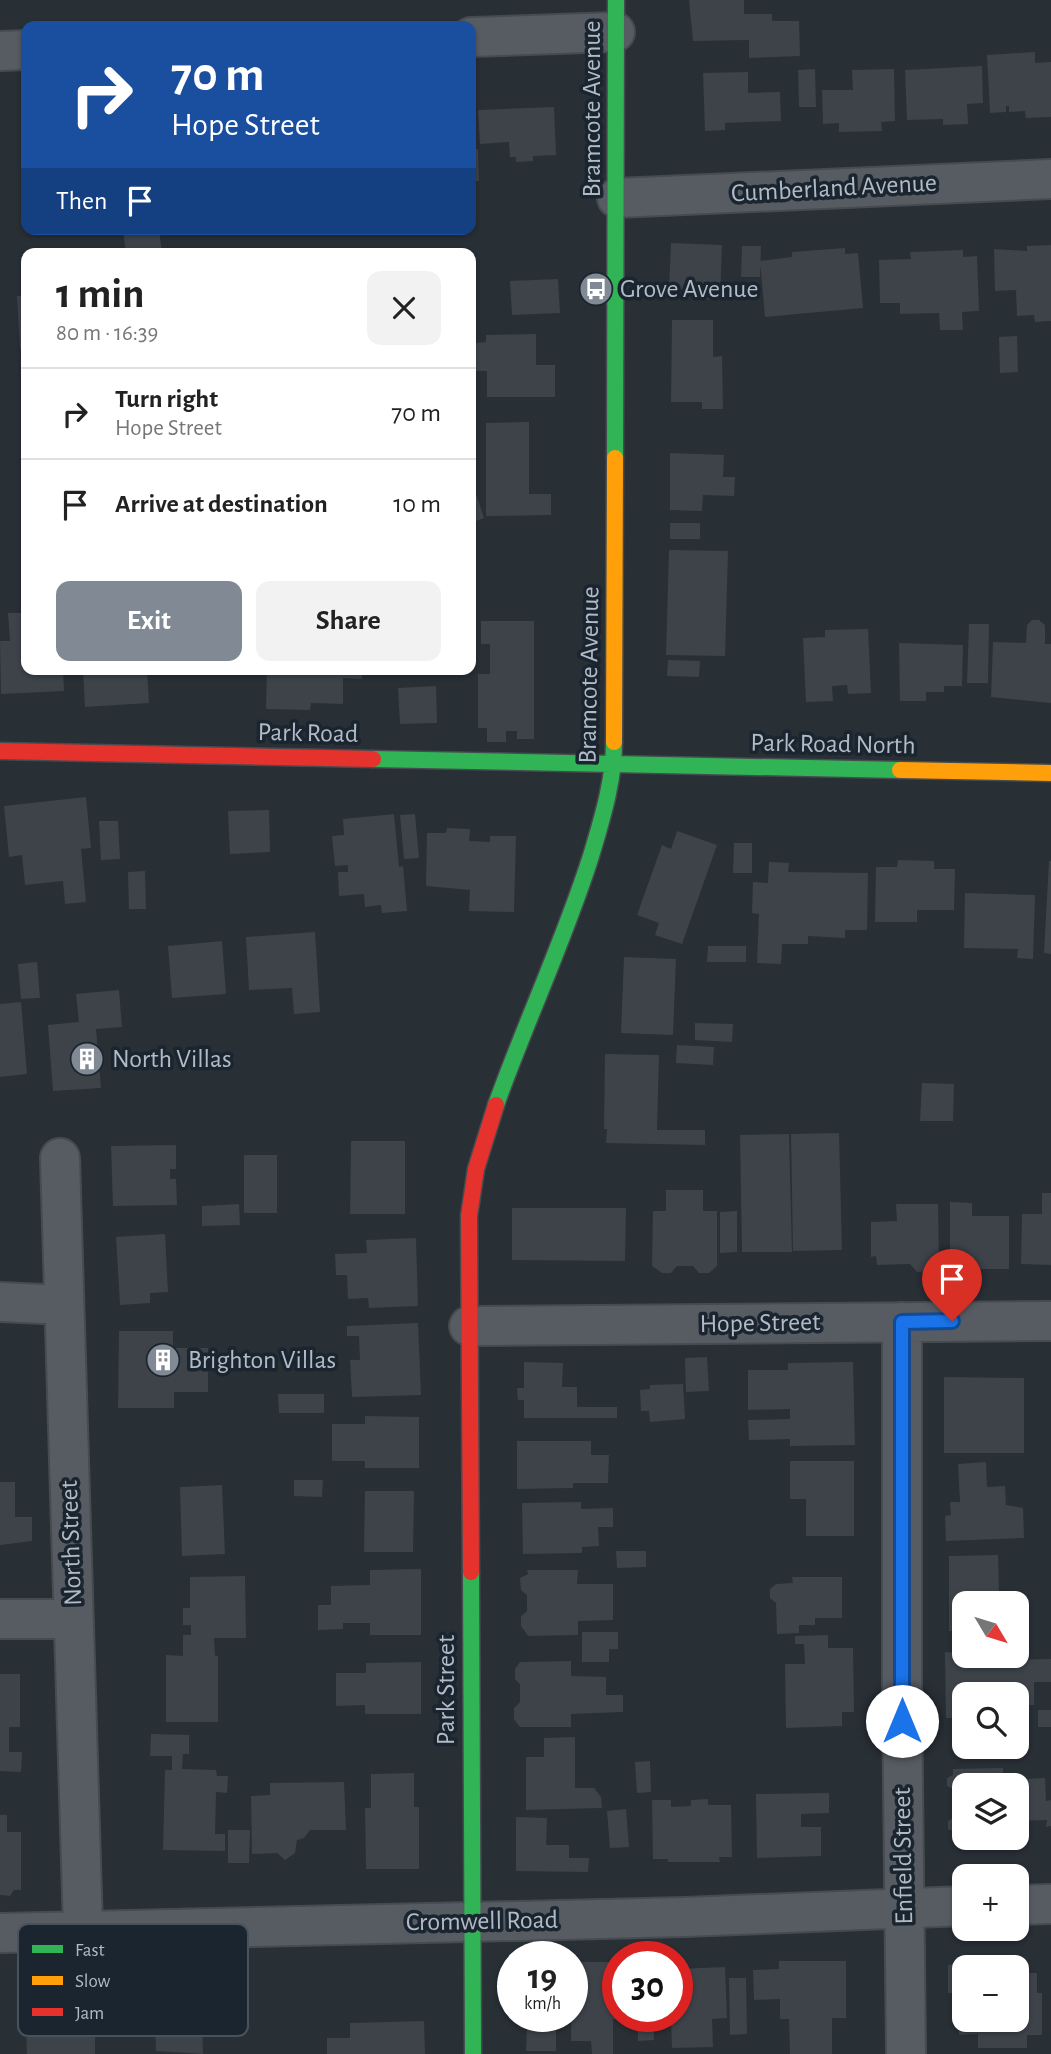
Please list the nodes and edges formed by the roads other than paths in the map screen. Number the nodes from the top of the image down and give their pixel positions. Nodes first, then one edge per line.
1 (616, 16) edge
2 (476, 36) edge
3 (21, 50) edge
4 (0, 51) edge
5 (1051, 179) edge
6 (617, 198) junction
7 (0, 751) edge
8 (614, 764) junction
9 (1051, 773) edge
10 (60, 1158) dead end
11 (0, 1302) edge
12 (64, 1305) junction
13 (1051, 1321) edge
14 (902, 1322) junction
15 (469, 1326) junction
16 (0, 1619) edge
17 (74, 1619) junction
18 (1051, 1903) edge
19 (1029, 1904) edge
20 (952, 1906) edge
21 (904, 1908) junction
22 (472, 1921) junction
23 (83, 1924) edge
24 (248, 1926) edge
25 (18, 1932) edge
26 (0, 1933) edge
27 (473, 2054) edge
28 (906, 2054) edge

1 - 2 street
1 - 6 street, Bramcote Avenue
3 - 4 street
5 - 6 street, Cumberland Avenue
6 - 8 street, Bramcote Avenue
7 - 8 street, Park Road
8 - 9 street, Park Road North
8 - 15 street, Bramcote Avenue
10 - 12 street, North Street
11 - 12 street
12 - 17 street, North Street
13 - 14 street, Hope Street
14 - 15 street, Hope Street
14 - 21 street, Enfield Street
15 - 22 street, Park Street
16 - 17 street
17 - 23 street, North Street
18 - 19 street
20 - 21 street, Cromwell Road
21 - 22 street, Cromwell Road
21 - 28 street, Enfield Street
22 - 24 street, Cromwell Road
22 - 27 street, Park Street
25 - 26 street, Cromwell Road

